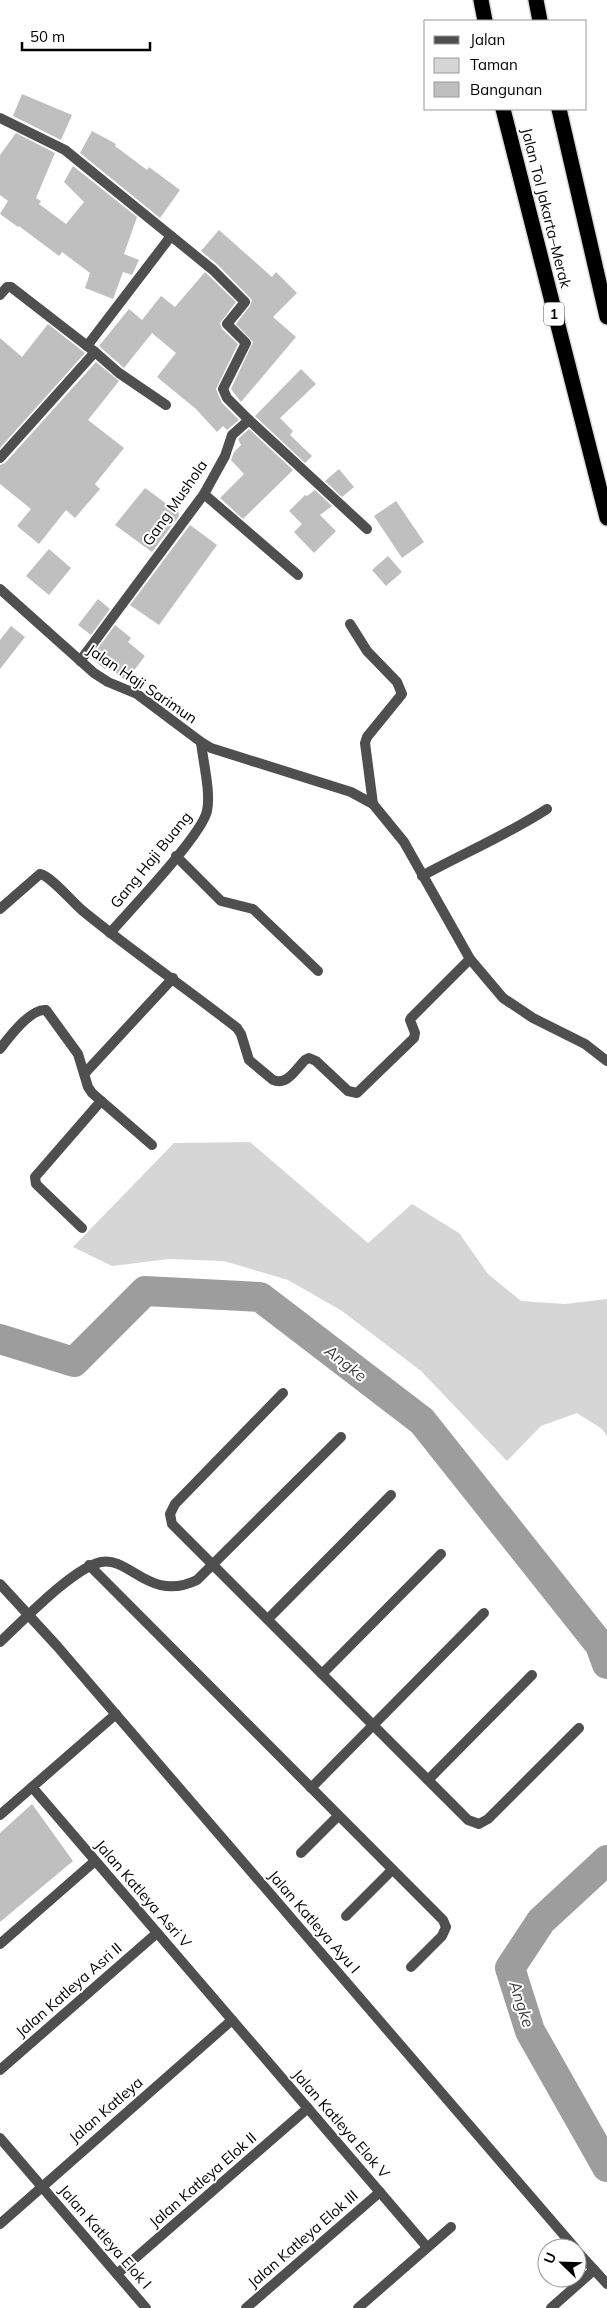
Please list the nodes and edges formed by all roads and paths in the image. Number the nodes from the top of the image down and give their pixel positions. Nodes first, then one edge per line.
1 (481, 0) edge
2 (536, 0) edge
3 (485, 20) edge
4 (540, 20) edge
5 (504, 110) edge
6 (558, 110) edge
7 (0, 118) edge
8 (171, 236) junction
9 (0, 295) edge
10 (607, 317) edge
11 (91, 349) junction
12 (166, 405) dead end
13 (249, 420) junction
14 (0, 458) edge
15 (204, 494) junction
16 (607, 518) edge
17 (367, 529) dead end
18 (298, 574) dead end
19 (0, 589) edge
20 (350, 624) dead end
21 (80, 661) junction
22 (201, 742) junction
23 (373, 804) junction
24 (547, 809) dead end
25 (176, 856) junction
26 (422, 876) junction
27 (0, 909) edge
28 (110, 933) junction
29 (470, 959) junction
30 (318, 971) dead end
31 (173, 978) junction
32 (0, 1048) edge
33 (607, 1061) edge
34 (85, 1073) junction
35 (101, 1101) junction
36 (152, 1145) dead end
37 (82, 1228) dead end
38 (284, 1393) dead end
39 (340, 1437) dead end
40 (391, 1495) dead end
41 (441, 1554) dead end
42 (213, 1564) junction
43 (89, 1565) junction
44 (0, 1584) edge
45 (484, 1613) dead end
46 (30, 1615) junction
47 (268, 1619) junction
48 (0, 1642) edge
49 (322, 1674) junction
50 (532, 1675) dead end
51 (116, 1714) junction
52 (373, 1725) junction
53 (579, 1728) dead end
54 (428, 1780) junction
55 (32, 1787) junction
56 (310, 1788) junction
57 (0, 1815) edge
58 (338, 1816) junction
59 (301, 1853) dead end
60 (95, 1861) junction
61 (392, 1870) junction
62 (346, 1916) dead end
63 (157, 1933) junction
64 (0, 1944) edge
65 (411, 1967) dead end
66 (232, 2020) junction
67 (0, 2070) edge
68 (308, 2108) junction
69 (0, 2138) edge
70 (42, 2186) junction
71 (380, 2192) junction
72 (0, 2224) edge
73 (451, 2227) dead end
74 (567, 2238) edge
75 (427, 2247) junction
76 (587, 2262) edge
77 (594, 2270) junction
78 (117, 2274) junction
79 (607, 2284) edge
80 (146, 2308) edge
81 (246, 2308) edge
82 (358, 2308) edge
83 (551, 2308) edge

1 - 3 highway
2 - 4 highway
5 - 16 highway, Jalan Tol Jakarta–Merak / 1
6 - 10 highway
7 - 8 street
8 - 11 street
8 - 13 street
9 - 11 street
11 - 12 street
11 - 14 street
13 - 15 street, Gang Mushola
13 - 17 street
15 - 18 street
15 - 21 street, Gang Mushola
19 - 21 street, Jalan Haji Sarimun
20 - 23 street
21 - 22 street, Jalan Haji Sarimun
22 - 23 street, Jalan Haji Sarimun
22 - 25 street, Gang Haji Buang
23 - 26 street
24 - 26 street
25 - 28 street, Gang Haji Buang
25 - 30 street
26 - 29 street
27 - 28 street
28 - 31 street
29 - 31 street
29 - 33 street
31 - 34 street
32 - 34 street
34 - 35 street
35 - 36 street
35 - 37 street
38 - 42 street
39 - 42 street
40 - 47 street
41 - 49 street
42 - 43 street
42 - 47 street
43 - 46 street
43 - 56 street
44 - 46 street, Jalan Katleya Ayu I
45 - 52 street
46 - 48 street
46 - 51 street, Jalan Katleya Ayu I
47 - 49 street
49 - 52 street
50 - 54 street
51 - 55 street
51 - 74 street, Jalan Katleya Ayu I
52 - 54 street
52 - 56 street
53 - 54 street
55 - 57 street
55 - 60 street, Jalan Katleya Asri V
56 - 58 street
58 - 59 street
58 - 61 street
60 - 63 street, Jalan Katleya Asri V
60 - 64 street
61 - 62 street
61 - 65 street
63 - 66 street, Jalan Katleya Asri V
63 - 67 street, Jalan Katleya Asri II
66 - 68 street, Jalan Katleya Elok V
66 - 70 street, Jalan Katleya
68 - 71 street, Jalan Katleya Elok V
68 - 78 street, Jalan Katleya Elok II
69 - 70 street, Jalan Katleya Elok I
70 - 72 street, Jalan Katleya
70 - 78 street, Jalan Katleya Elok I
71 - 75 street, Jalan Katleya Elok V
71 - 81 street, Jalan Katleya Elok III
73 - 75 street
75 - 82 street
76 - 77 street, Jalan Katleya Ayu I
77 - 79 street, Jalan Katleya Ayu I
77 - 83 street
78 - 80 street, Jalan Katleya Elok I

